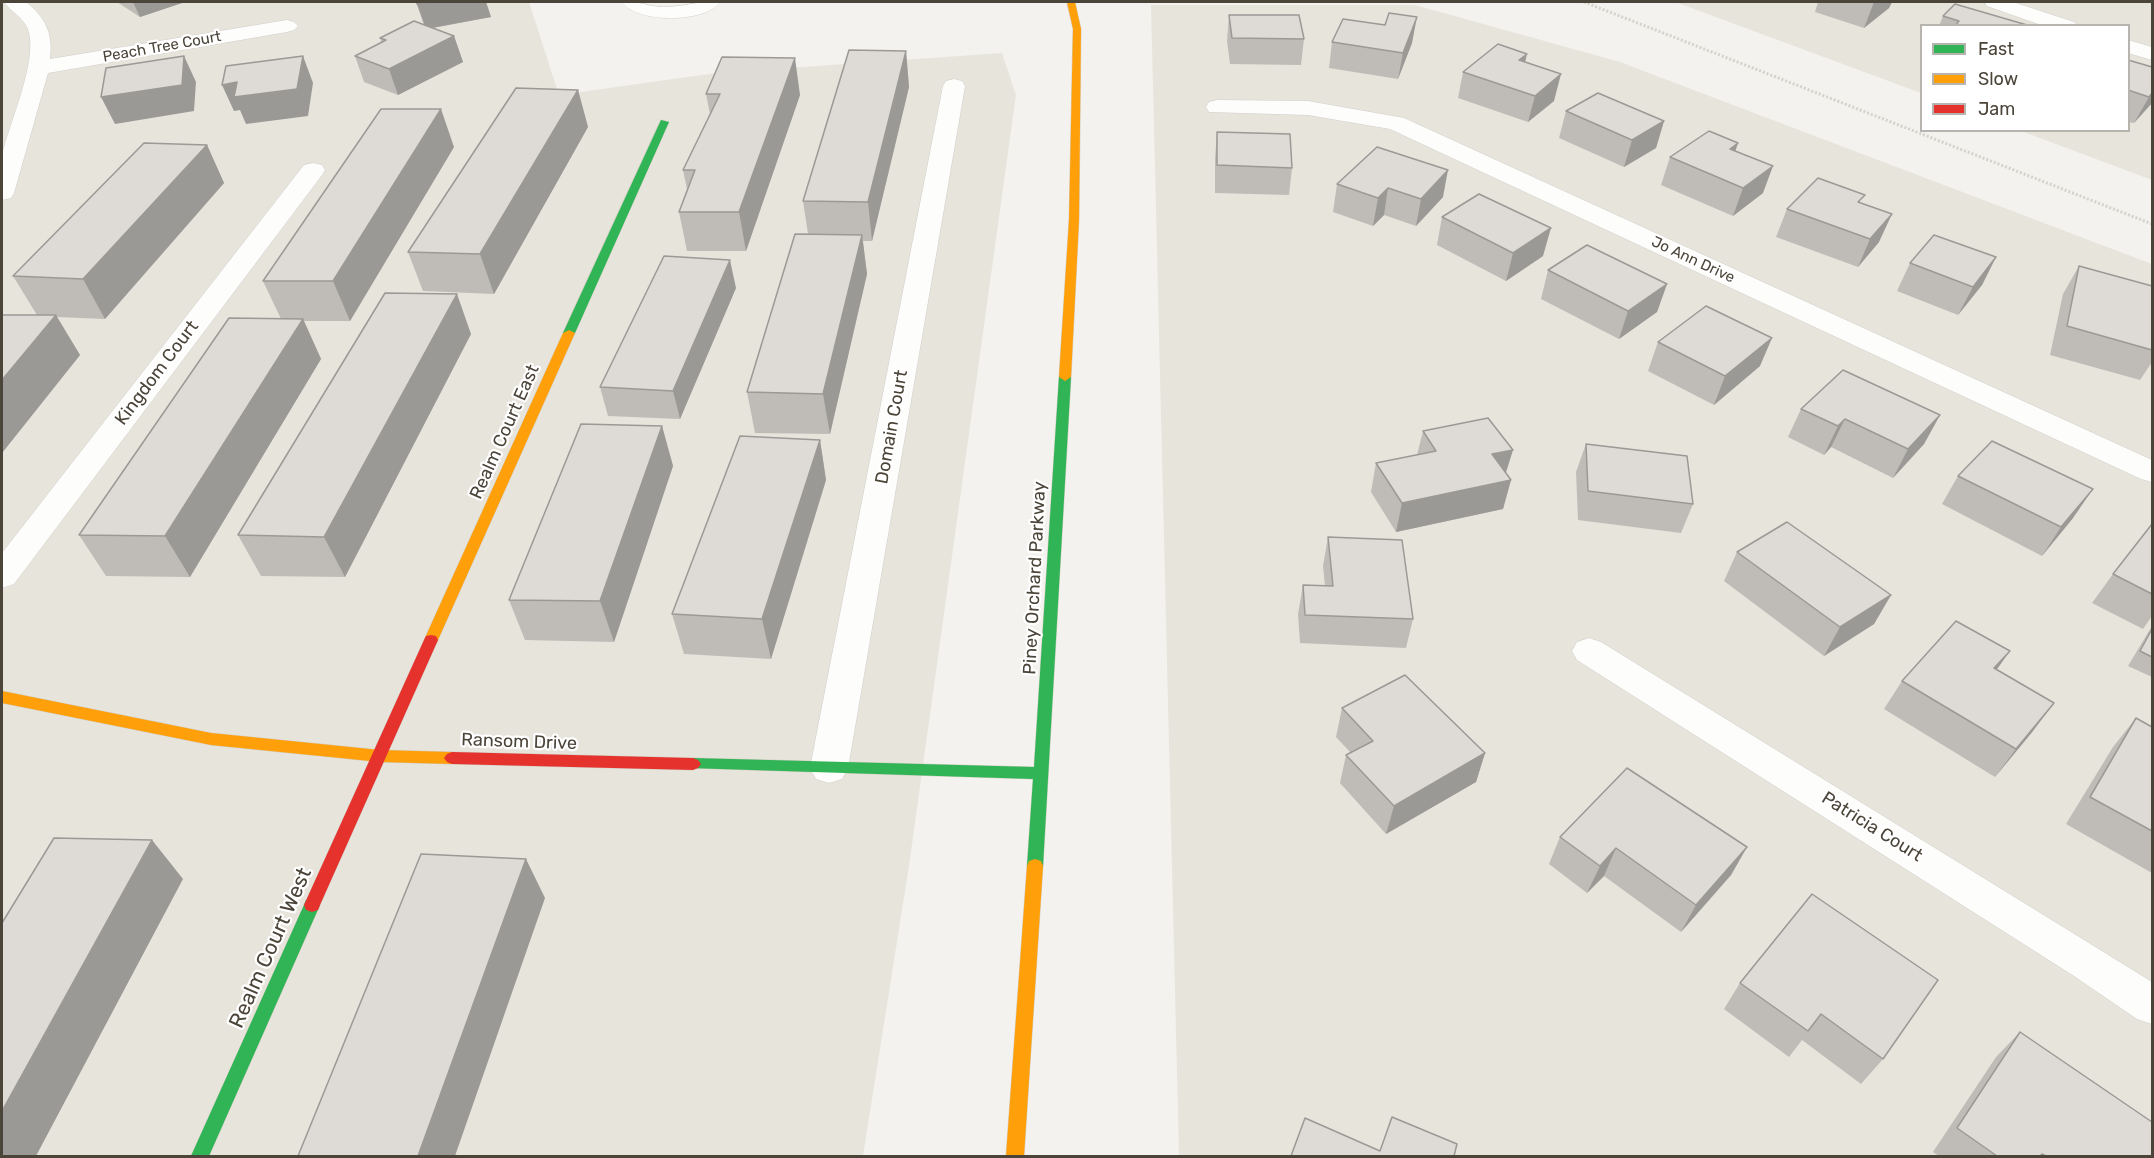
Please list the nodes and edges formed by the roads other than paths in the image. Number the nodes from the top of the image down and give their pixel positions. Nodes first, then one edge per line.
1 (14, 2) edge
2 (632, 2) edge
3 (710, 2) edge
4 (1071, 2) edge
5 (1994, 2) edge
6 (2061, 24) edge
7 (286, 26) dead end
8 (2130, 47) edge
9 (2152, 54) edge
10 (38, 68) junction
11 (954, 86) dead end
12 (1217, 107) dead end
13 (664, 122) dead end
14 (313, 170) dead end
15 (2, 194) edge
16 (2152, 472) edge
17 (2, 576) edge
18 (1589, 651) dead end
19 (2, 697) edge
20 (380, 756) junction
21 (829, 768) junction
22 (1041, 773) junction
23 (2152, 1005) edge
24 (200, 1156) edge
25 (1015, 1156) edge

1 - 10 street
2 - 3 lane
4 - 22 street, Piney Orchard Parkway
5 - 6 street
7 - 10 street, Peach Tree Court
8 - 9 street
10 - 15 street
11 - 21 street, Domain Court
12 - 16 street, Jo Ann Drive
13 - 20 street, Realm Court East
14 - 17 street, Kingdom Court
18 - 23 street, Patricia Court
19 - 20 street, Ransom Drive
20 - 21 street, Ransom Drive
20 - 24 street, Realm Court West
21 - 22 street, Ransom Drive
22 - 25 street, Piney Orchard Parkway

